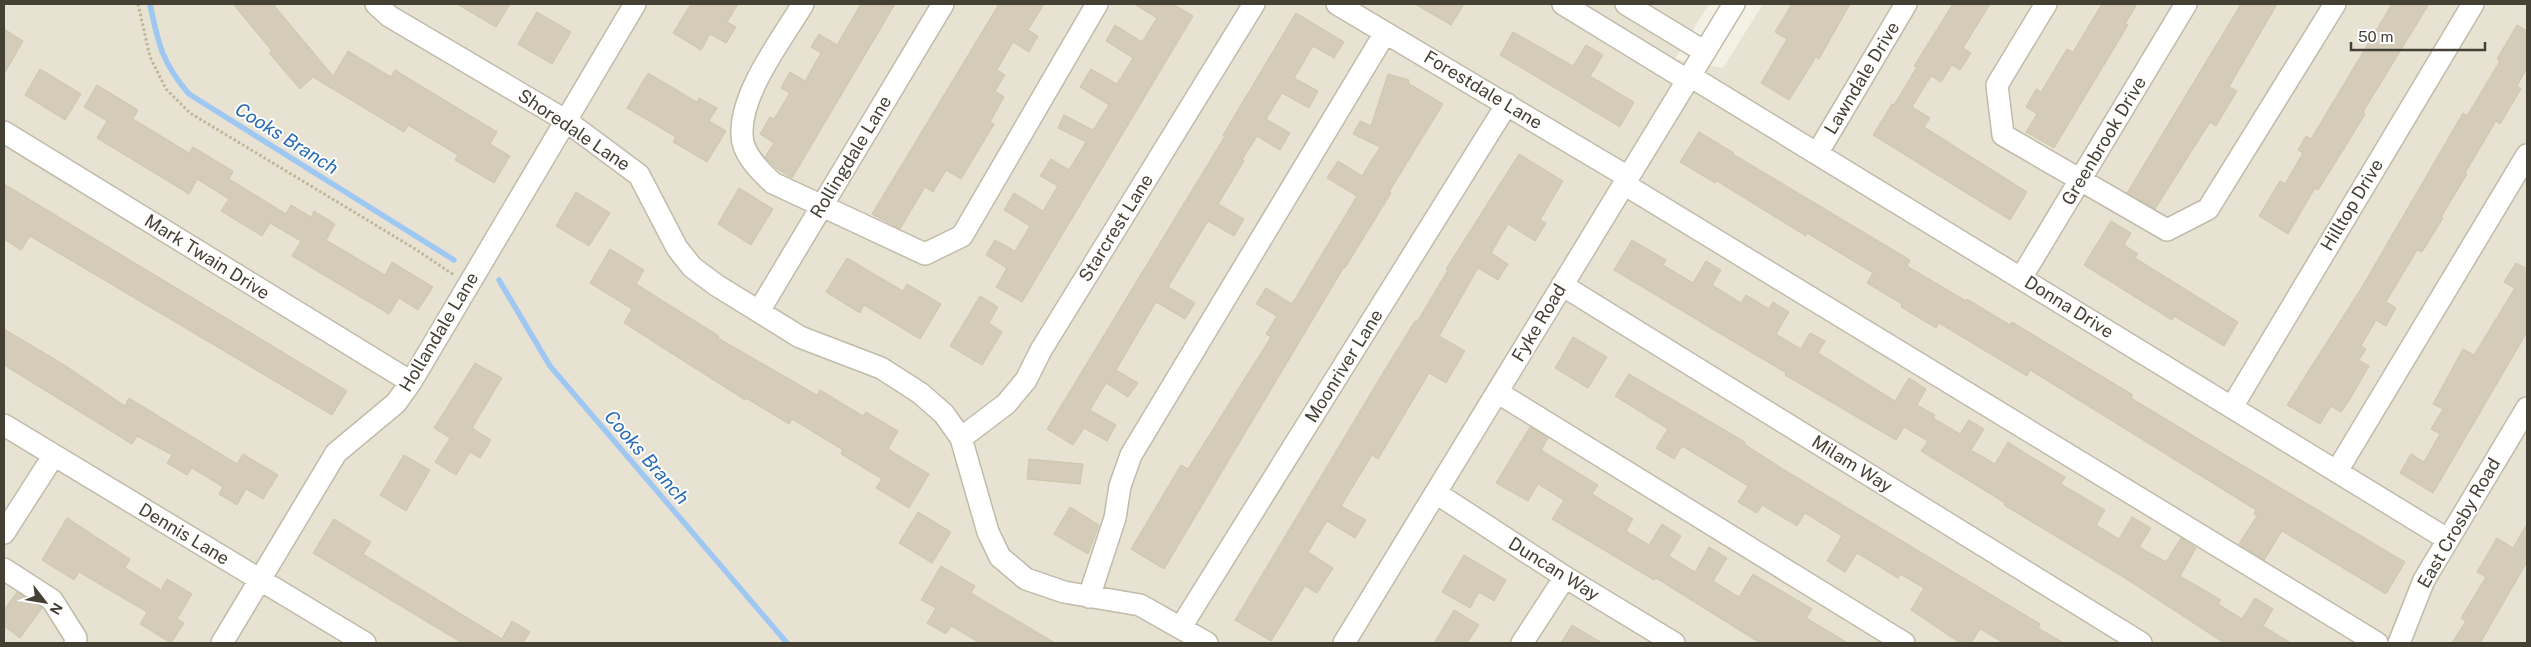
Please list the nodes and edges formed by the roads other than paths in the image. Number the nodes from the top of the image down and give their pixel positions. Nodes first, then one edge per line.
1 (376, 4) edge
2 (635, 4) edge
3 (804, 4) edge
4 (943, 4) edge
5 (1097, 4) edge
6 (1254, 4) edge
7 (1337, 4) edge
8 (1563, 4) edge
9 (1626, 4) edge
10 (1734, 4) edge
11 (1906, 4) edge
12 (2046, 4) edge
13 (2186, 4) edge
14 (2335, 4) edge
15 (2472, 4) edge
16 (1385, 32) junction
17 (1705, 52) junction
18 (1689, 78) junction
19 (1507, 104) junction
20 (565, 120) junction
21 (4, 132) edge
22 (1818, 152) junction
23 (2527, 155) edge
24 (2081, 179) junction
25 (1626, 181) junction
26 (822, 204) junction
27 (2021, 278) junction
28 (1562, 286) junction
29 (760, 311) junction
30 (411, 382) junction
31 (1498, 392) junction
32 (2232, 407) junction
33 (2527, 408) edge
34 (4, 425) edge
35 (961, 438) junction
36 (54, 455) junction
37 (2337, 471) junction
38 (1436, 493) junction
39 (4, 533) edge
40 (2447, 539) junction
41 (4, 569) edge
42 (1565, 577) junction
43 (260, 580) junction
44 (1088, 597) junction
45 (1181, 627) junction
46 (75, 643) edge
47 (222, 643) edge
48 (365, 643) edge
49 (1207, 643) edge
50 (1344, 643) edge
51 (1522, 643) edge
52 (1674, 643) edge
53 (1904, 643) edge
54 (2141, 643) edge
55 (2377, 643) edge
56 (2399, 643) edge

1 - 20 street, Shoredale Lane
2 - 20 street, Hollandale Lane
3 - 26 street
4 - 26 street, Rollingdale Lane
5 - 26 street
6 - 35 street, Starcrest Lane
7 - 16 street, Forestdale Lane
8 - 18 street, Donna Drive
9 - 17 street
10 - 17 street, Fyke Road
11 - 22 street, Lawndale Drive
12 - 24 street
13 - 24 street, Greenbrook Drive
14 - 24 street
15 - 32 street, Hilltop Drive
16 - 19 street, Forestdale Lane
16 - 44 street
17 - 18 street, Fyke Road
18 - 22 street, Donna Drive
18 - 25 street, Fyke Road
19 - 25 street, Forestdale Lane
19 - 45 street, Moonriver Lane
20 - 29 street, Shoredale Lane
20 - 30 street, Hollandale Lane
21 - 30 street, Mark Twain Drive
22 - 27 street, Donna Drive
23 - 37 street
24 - 27 street, Greenbrook Drive
25 - 28 street, Fyke Road
25 - 55 street, Forestdale Lane
26 - 29 street, Rollingdale Lane
27 - 32 street, Donna Drive
28 - 31 street, Fyke Road
28 - 54 street, Milam Way
29 - 35 street, Shoredale Lane
30 - 43 street, Hollandale Lane
31 - 38 street, Fyke Road
31 - 53 street
32 - 37 street, Donna Drive
33 - 40 street, East Crosby Road
34 - 36 street, Dennis Lane
35 - 44 street, Shoredale Lane
36 - 39 street
36 - 43 street, Dennis Lane
37 - 40 street, Donna Drive
38 - 42 street, Duncan Way
38 - 50 street, Fyke Road
40 - 56 street, East Crosby Road
41 - 46 street
42 - 51 street
42 - 52 street, Duncan Way
43 - 47 street, Hollandale Lane
43 - 48 street, Dennis Lane
44 - 45 street, Shoredale Lane
45 - 49 street, Shoredale Lane

